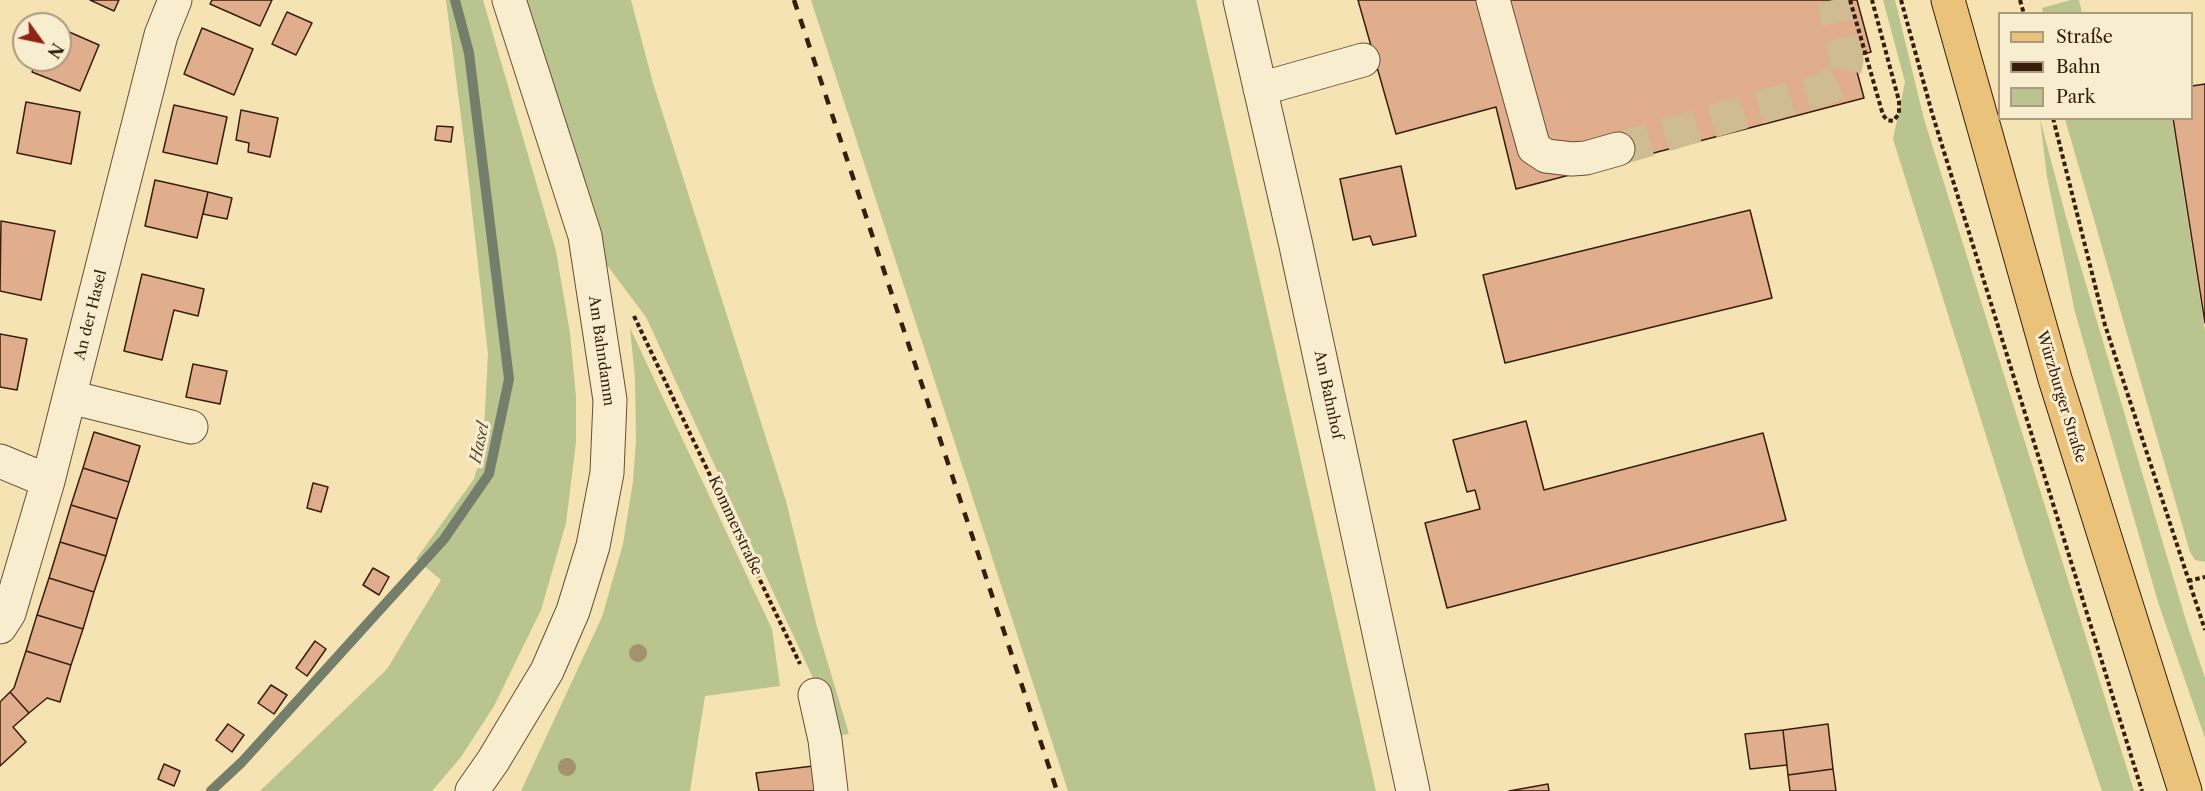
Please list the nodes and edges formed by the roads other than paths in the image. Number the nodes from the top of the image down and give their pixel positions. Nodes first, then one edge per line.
1 (175, 0) edge
2 (509, 0) edge
3 (1240, 0) edge
4 (1493, 0) edge
5 (1948, 0) edge
6 (1364, 60) dead end
7 (1260, 89) junction
8 (1618, 149) tunnel mouth
9 (70, 397) junction
10 (191, 427) dead end
11 (0, 461) edge
12 (48, 480) junction
13 (0, 627) edge
14 (815, 694) road end
15 (472, 791) edge
16 (831, 791) edge
17 (1413, 791) edge
18 (2185, 791) edge

1 - 9 street, An der Hasel
2 - 15 street, Am Bahndamm
3 - 7 street, Am Bahnhof
4 - 8 street
5 - 18 main road, Würzburger Straße
6 - 7 street
7 - 17 street, Am Bahnhof
9 - 10 street
9 - 12 street, An der Hasel
11 - 12 street
12 - 13 street, An der Hasel
14 - 16 street

